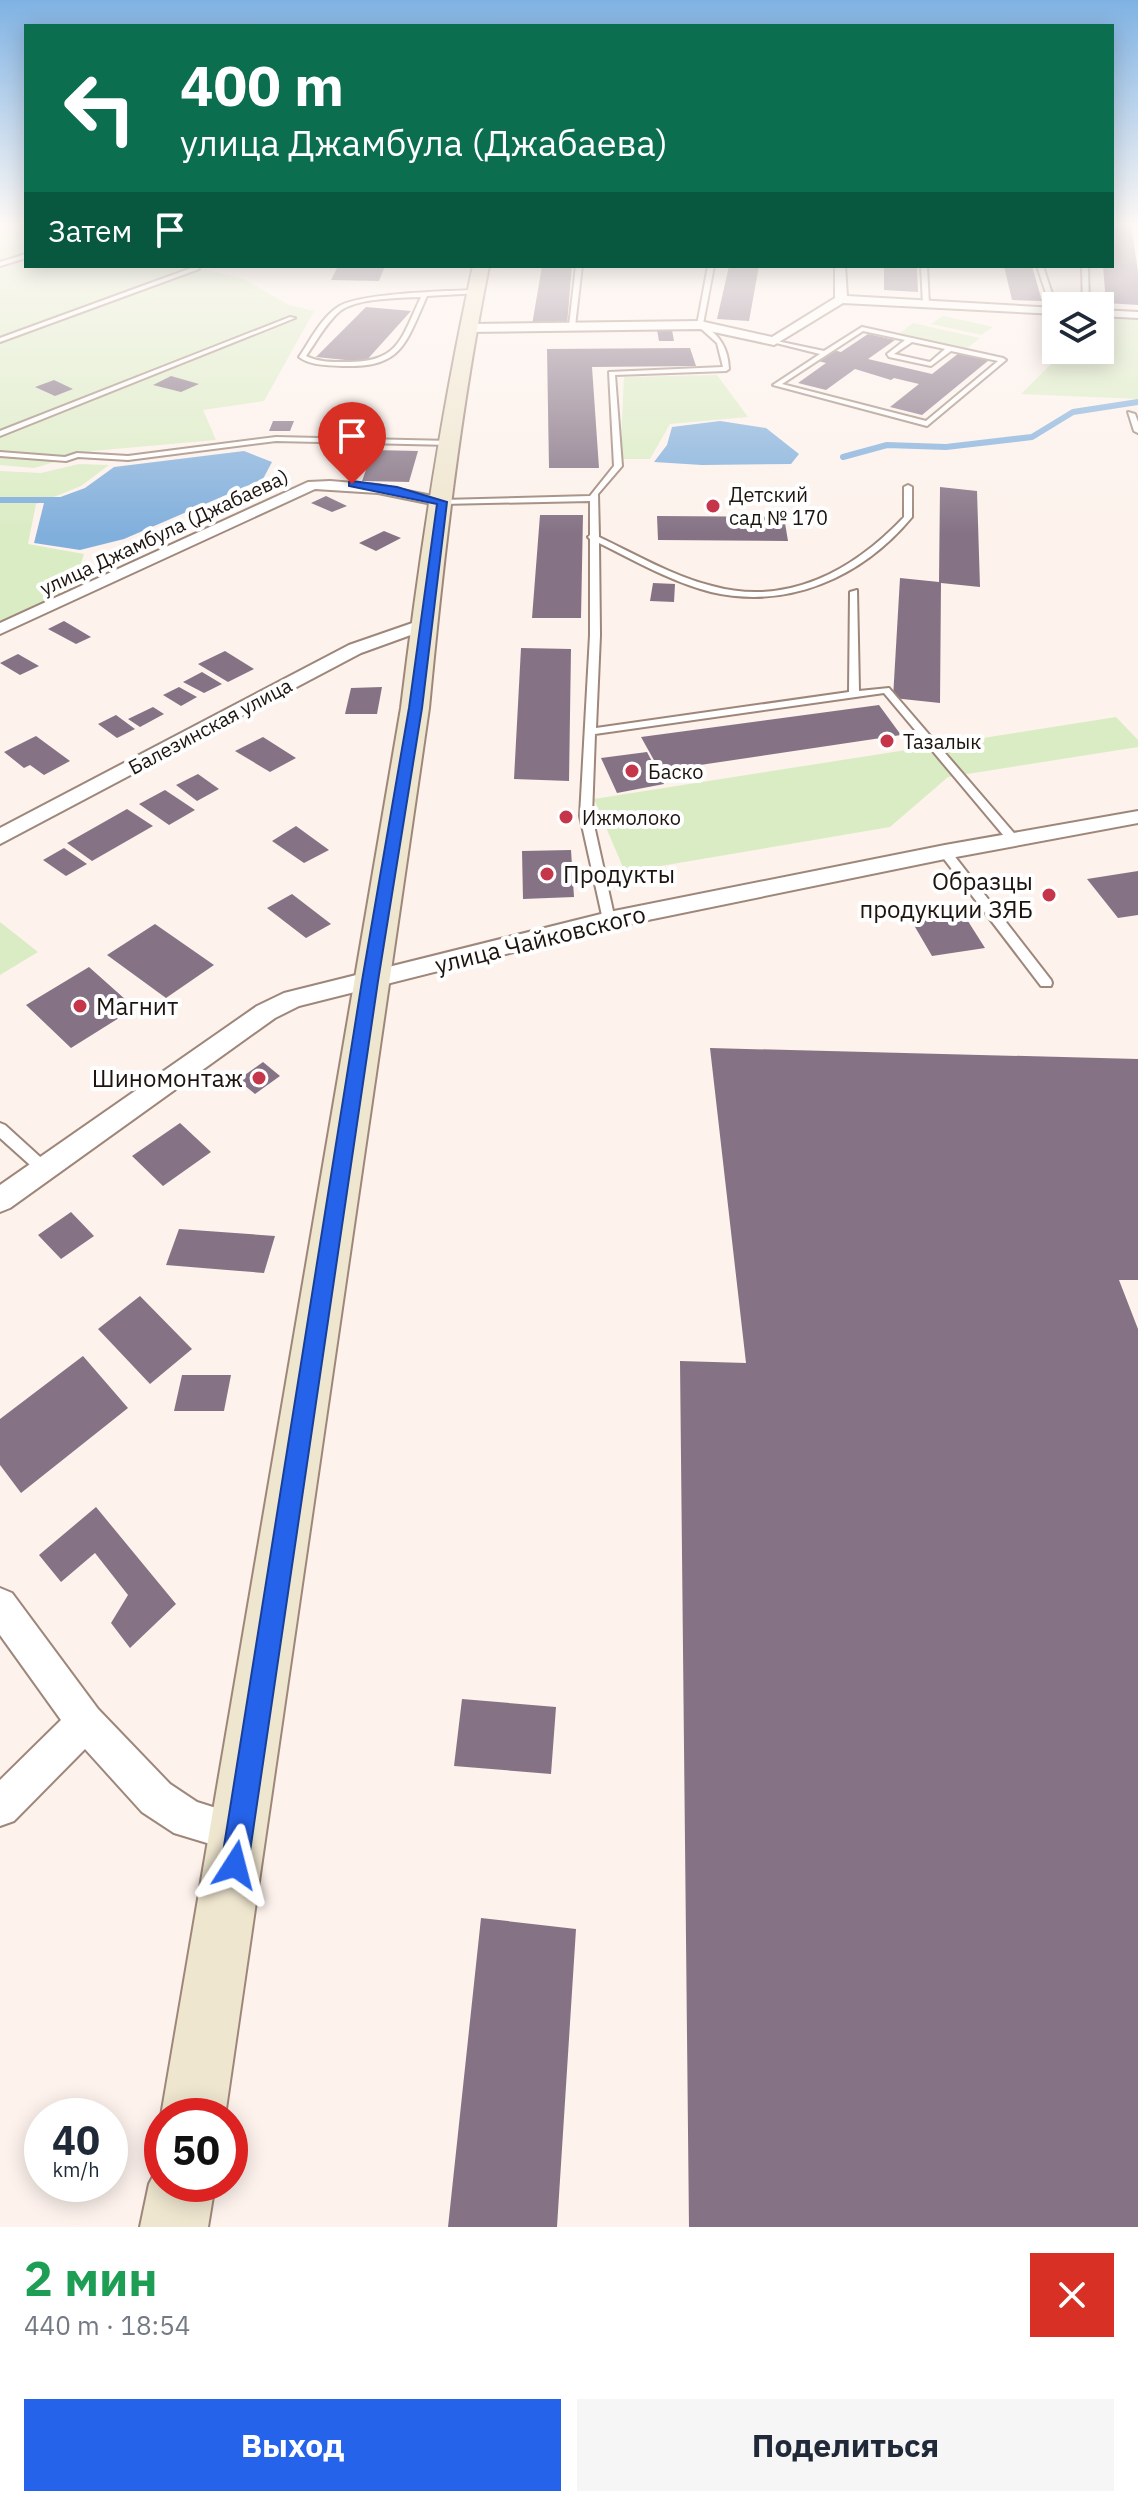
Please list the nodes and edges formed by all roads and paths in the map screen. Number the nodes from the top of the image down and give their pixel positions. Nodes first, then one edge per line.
1 (36, 327) edge
2 (270, 327) edge
3 (325, 327) edge
4 (409, 327) edge
5 (524, 327) edge
6 (703, 327) edge
7 (709, 327) edge
8 (796, 327) edge
9 (468, 328) joint
10 (0, 340) edge
11 (910, 340) junction
12 (774, 341) junction
13 (949, 349) junction
14 (825, 353) junction
15 (1131, 414) dead end
16 (1138, 431) edge
17 (0, 434) edge
18 (451, 443) junction
19 (0, 454) edge
20 (908, 487) dead end
21 (594, 498) junction
22 (442, 502) junction
23 (592, 537) junction
24 (854, 592) dead end
25 (424, 624) junction
26 (0, 629) edge
27 (854, 695) junction
28 (590, 732) junction
29 (1138, 817) edge
30 (0, 837) edge
31 (1013, 839) junction
32 (945, 852) junction
33 (609, 920) junction
34 (370, 981) junction
35 (1046, 983) dead end
36 (0, 1129) edge
37 (44, 1169) junction
38 (0, 1200) edge
39 (0, 1605) edge
40 (85, 1722) junction
41 (0, 1807) edge
42 (240, 1834) junction
43 (196, 2098) edge
44 (179, 2202) edge
45 (174, 2227) edge

1 - 10 lane
2 - 17 lane
3 - 4 lane
5 - 9 street
6 - 21 lane
7 - 12 street
8 - 12 street
9 - 18 main road
11 - 13 lane
11 - 13 lane
11 - 14 lane
12 - 14 lane
13 - 14 lane
15 - 16 lane
18 - 19 lane
18 - 22 main road
20 - 23 lane
21 - 22 lane
21 - 23 lane
22 - 25 main road
22 - 26 street, улица Джамбула (Джабаева)
23 - 28 lane
24 - 27 lane
25 - 30 street, Балезинская улица
25 - 34 main road
27 - 28 lane
27 - 31 lane
28 - 33 lane
29 - 31 street, улица Чайковского
31 - 32 street, улица Чайковского
32 - 33 street, улица Чайковского
32 - 35 lane
33 - 34 street, улица Чайковского
34 - 37 street, улица Чайковского
34 - 42 main road
36 - 37 lane
37 - 38 street, улица Чайковского
39 - 40 street
40 - 41 street
40 - 42 street
42 - 43 main road
44 - 45 main road

